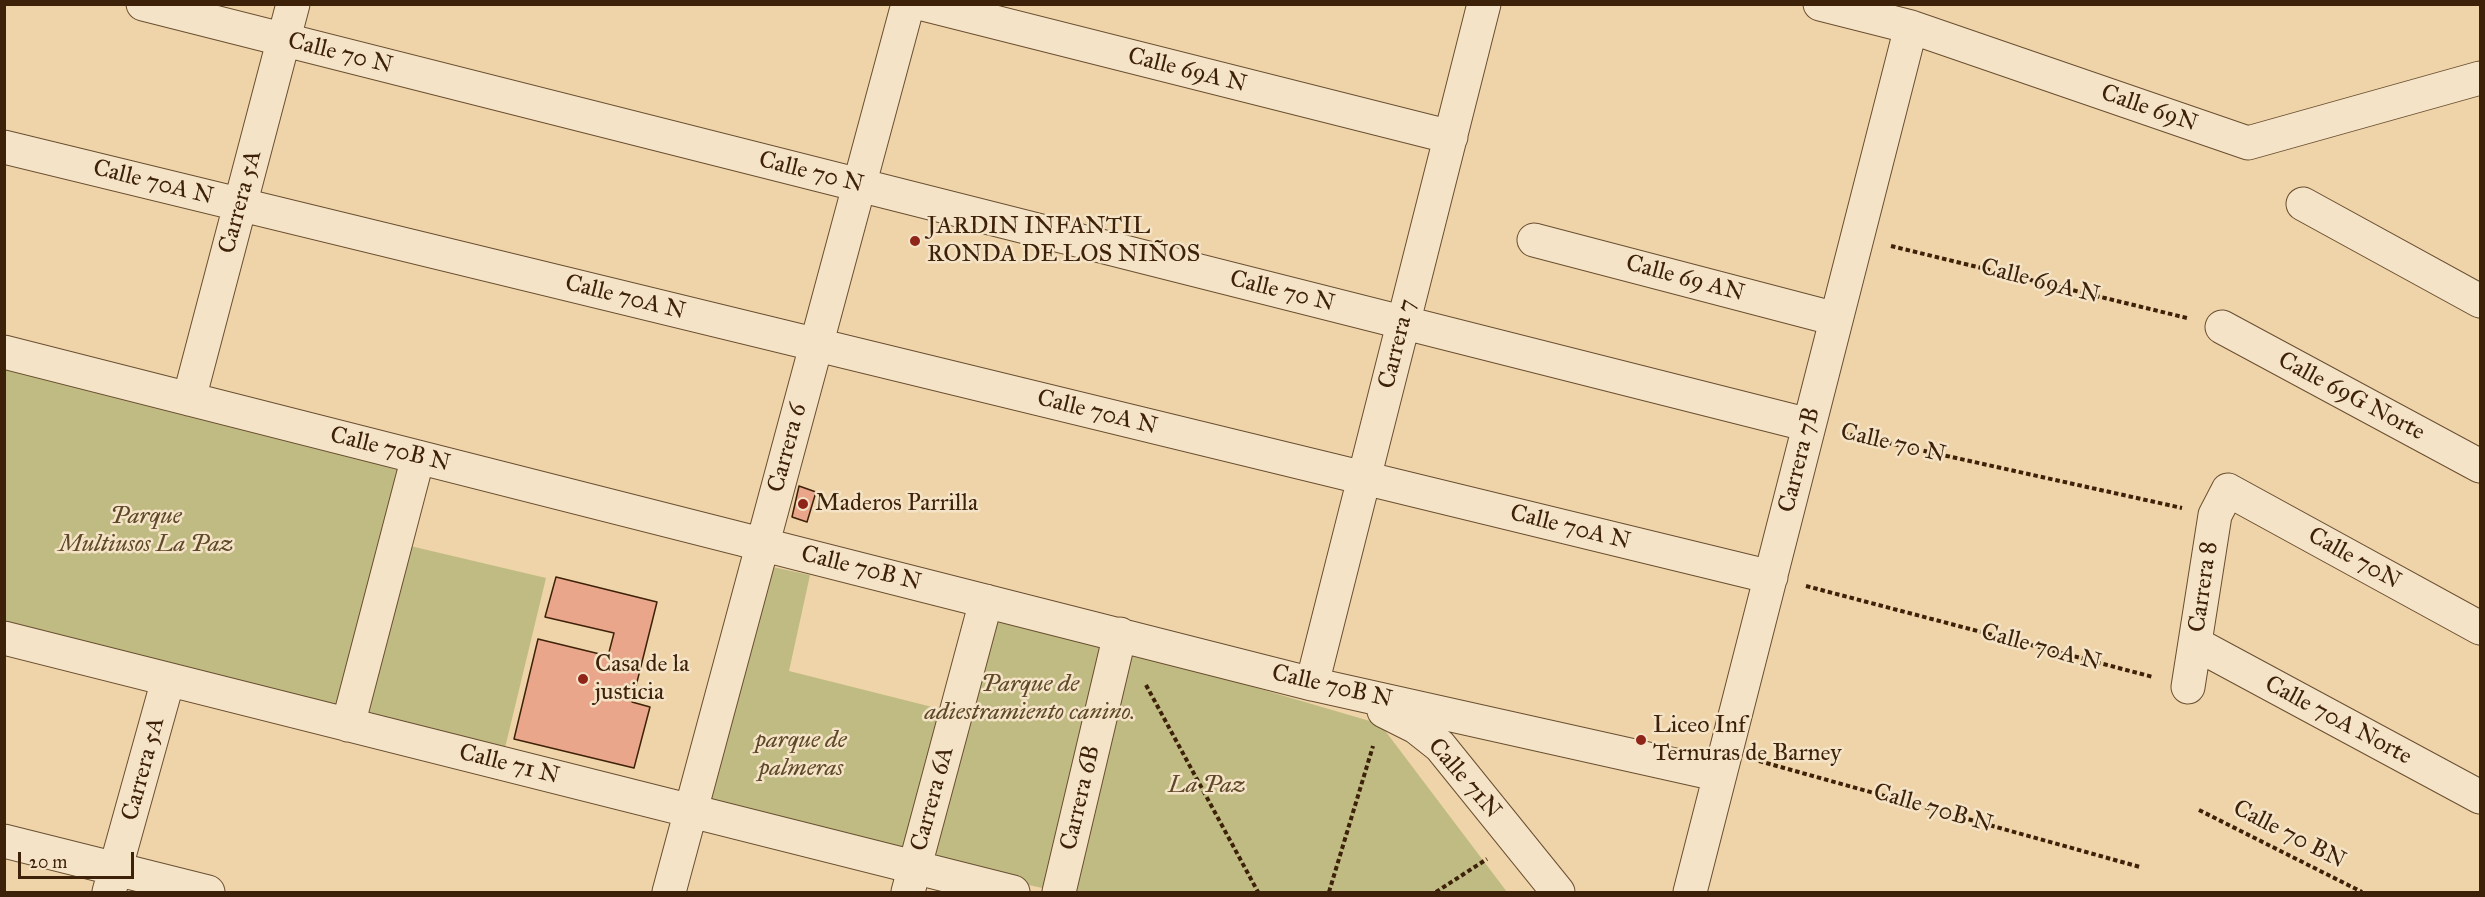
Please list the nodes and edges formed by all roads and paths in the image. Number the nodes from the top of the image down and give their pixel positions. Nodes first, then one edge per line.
1 (143, 4) edge
2 (293, 4) edge
3 (908, 4) edge
4 (923, 4) edge
5 (1484, 4) edge
6 (1820, 4) edge
7 (1911, 27) junction
8 (284, 40) junction
9 (2481, 78) edge
10 (1451, 137) junction
11 (4, 147) edge
12 (859, 185) junction
13 (241, 204) junction
14 (2303, 204) dead end
15 (1857, 238) junction
16 (1534, 240) dead end
17 (2481, 301) edge
18 (1836, 319) junction
19 (1404, 323) junction
20 (2222, 327) joint
21 (816, 345) junction
22 (4, 352) edge
23 (189, 399) junction
24 (1809, 425) junction
25 (418, 457) junction
26 (2481, 466) edge
27 (1365, 477) junction
28 (2221, 502) junction
29 (763, 544) junction
30 (1771, 577) junction
31 (986, 601) junction
32 (2481, 628) edge
33 (1120, 634) junction
34 (4, 638) edge
35 (2196, 644) junction
36 (168, 680) junction
37 (1312, 684) junction
38 (2188, 687) joint
39 (1384, 711) junction
40 (348, 725) junction
41 (1723, 763) junction
42 (2481, 797) edge
43 (2199, 810) dead end
44 (691, 811) junction
45 (1514, 840) junction
46 (4, 841) edge
47 (2140, 867) dead end
48 (911, 880) edge
49 (113, 881) edge
50 (208, 892) edge
51 (669, 892) edge
52 (1013, 892) edge
53 (1059, 892) edge
54 (1258, 892) edge
55 (1329, 892) edge
56 (1436, 892) edge
57 (1558, 892) edge
58 (1690, 892) edge
59 (2362, 892) edge

1 - 8 street, Calle 70 N
2 - 8 street, Carrera 5A
3 - 12 street, Carrera 6
4 - 10 street, Calle 69A N
5 - 10 street, Carrera 7
6 - 7 street, Calle 69N
7 - 9 street, Calle 69N
7 - 15 street, Carrera 7B
8 - 12 street, Calle 70 N
8 - 13 street, Carrera 5A
10 - 19 street, Carrera 7
11 - 13 street, Calle 70A N
12 - 19 street, Calle 70 N
12 - 21 street, Carrera 6
13 - 21 street, Calle 70A N
13 - 23 street, Carrera 5A
14 - 17 street
15 - 18 street, Carrera 7B
15 - 20 path, Calle 69A N
16 - 18 street, Calle 69 AN
18 - 24 street, Carrera 7B
19 - 24 street, Calle 70 N
19 - 27 street, Carrera 7
20 - 26 street, Calle 69G Norte
21 - 27 street, Calle 70A N
21 - 29 street, Carrera 6
22 - 23 street, Calle 70B N
23 - 25 street, Calle 70B N
24 - 28 path, Calle 70 N
24 - 30 street, Carrera 7B
25 - 29 street, Calle 70B N
25 - 40 street
27 - 30 street, Calle 70A N
27 - 37 street, Carrera 7
28 - 32 street, Calle 70N
28 - 35 street, Carrera 8
29 - 31 street, Calle 70B N
29 - 44 street, Carrera 6
30 - 38 path, Calle 70A N
30 - 41 street, Carrera 7B
31 - 33 street, Calle 70B N
31 - 48 street, Carrera 6A
33 - 37 street, Calle 70B N
33 - 53 street, Carrera 6B
33 - 54 path
34 - 36 street, Calle 71 N
35 - 38 street, Carrera 8
35 - 42 street, Calle 70A Norte
36 - 40 street, Calle 71 N
36 - 49 street, Carrera 5A
37 - 39 street, Calle 71N
37 - 41 street, Calle 70B N
39 - 45 street, Calle 71N
39 - 55 path
40 - 44 street, Calle 71 N
41 - 47 path, Calle 70B N
41 - 58 street, Carrera 7B
43 - 59 path, Calle 70 BN
44 - 48 street, Calle 71 N
44 - 51 street, Carrera 6
45 - 56 path
45 - 57 street, Calle 71N
46 - 49 street
48 - 52 street, Calle 71 N
49 - 50 street

